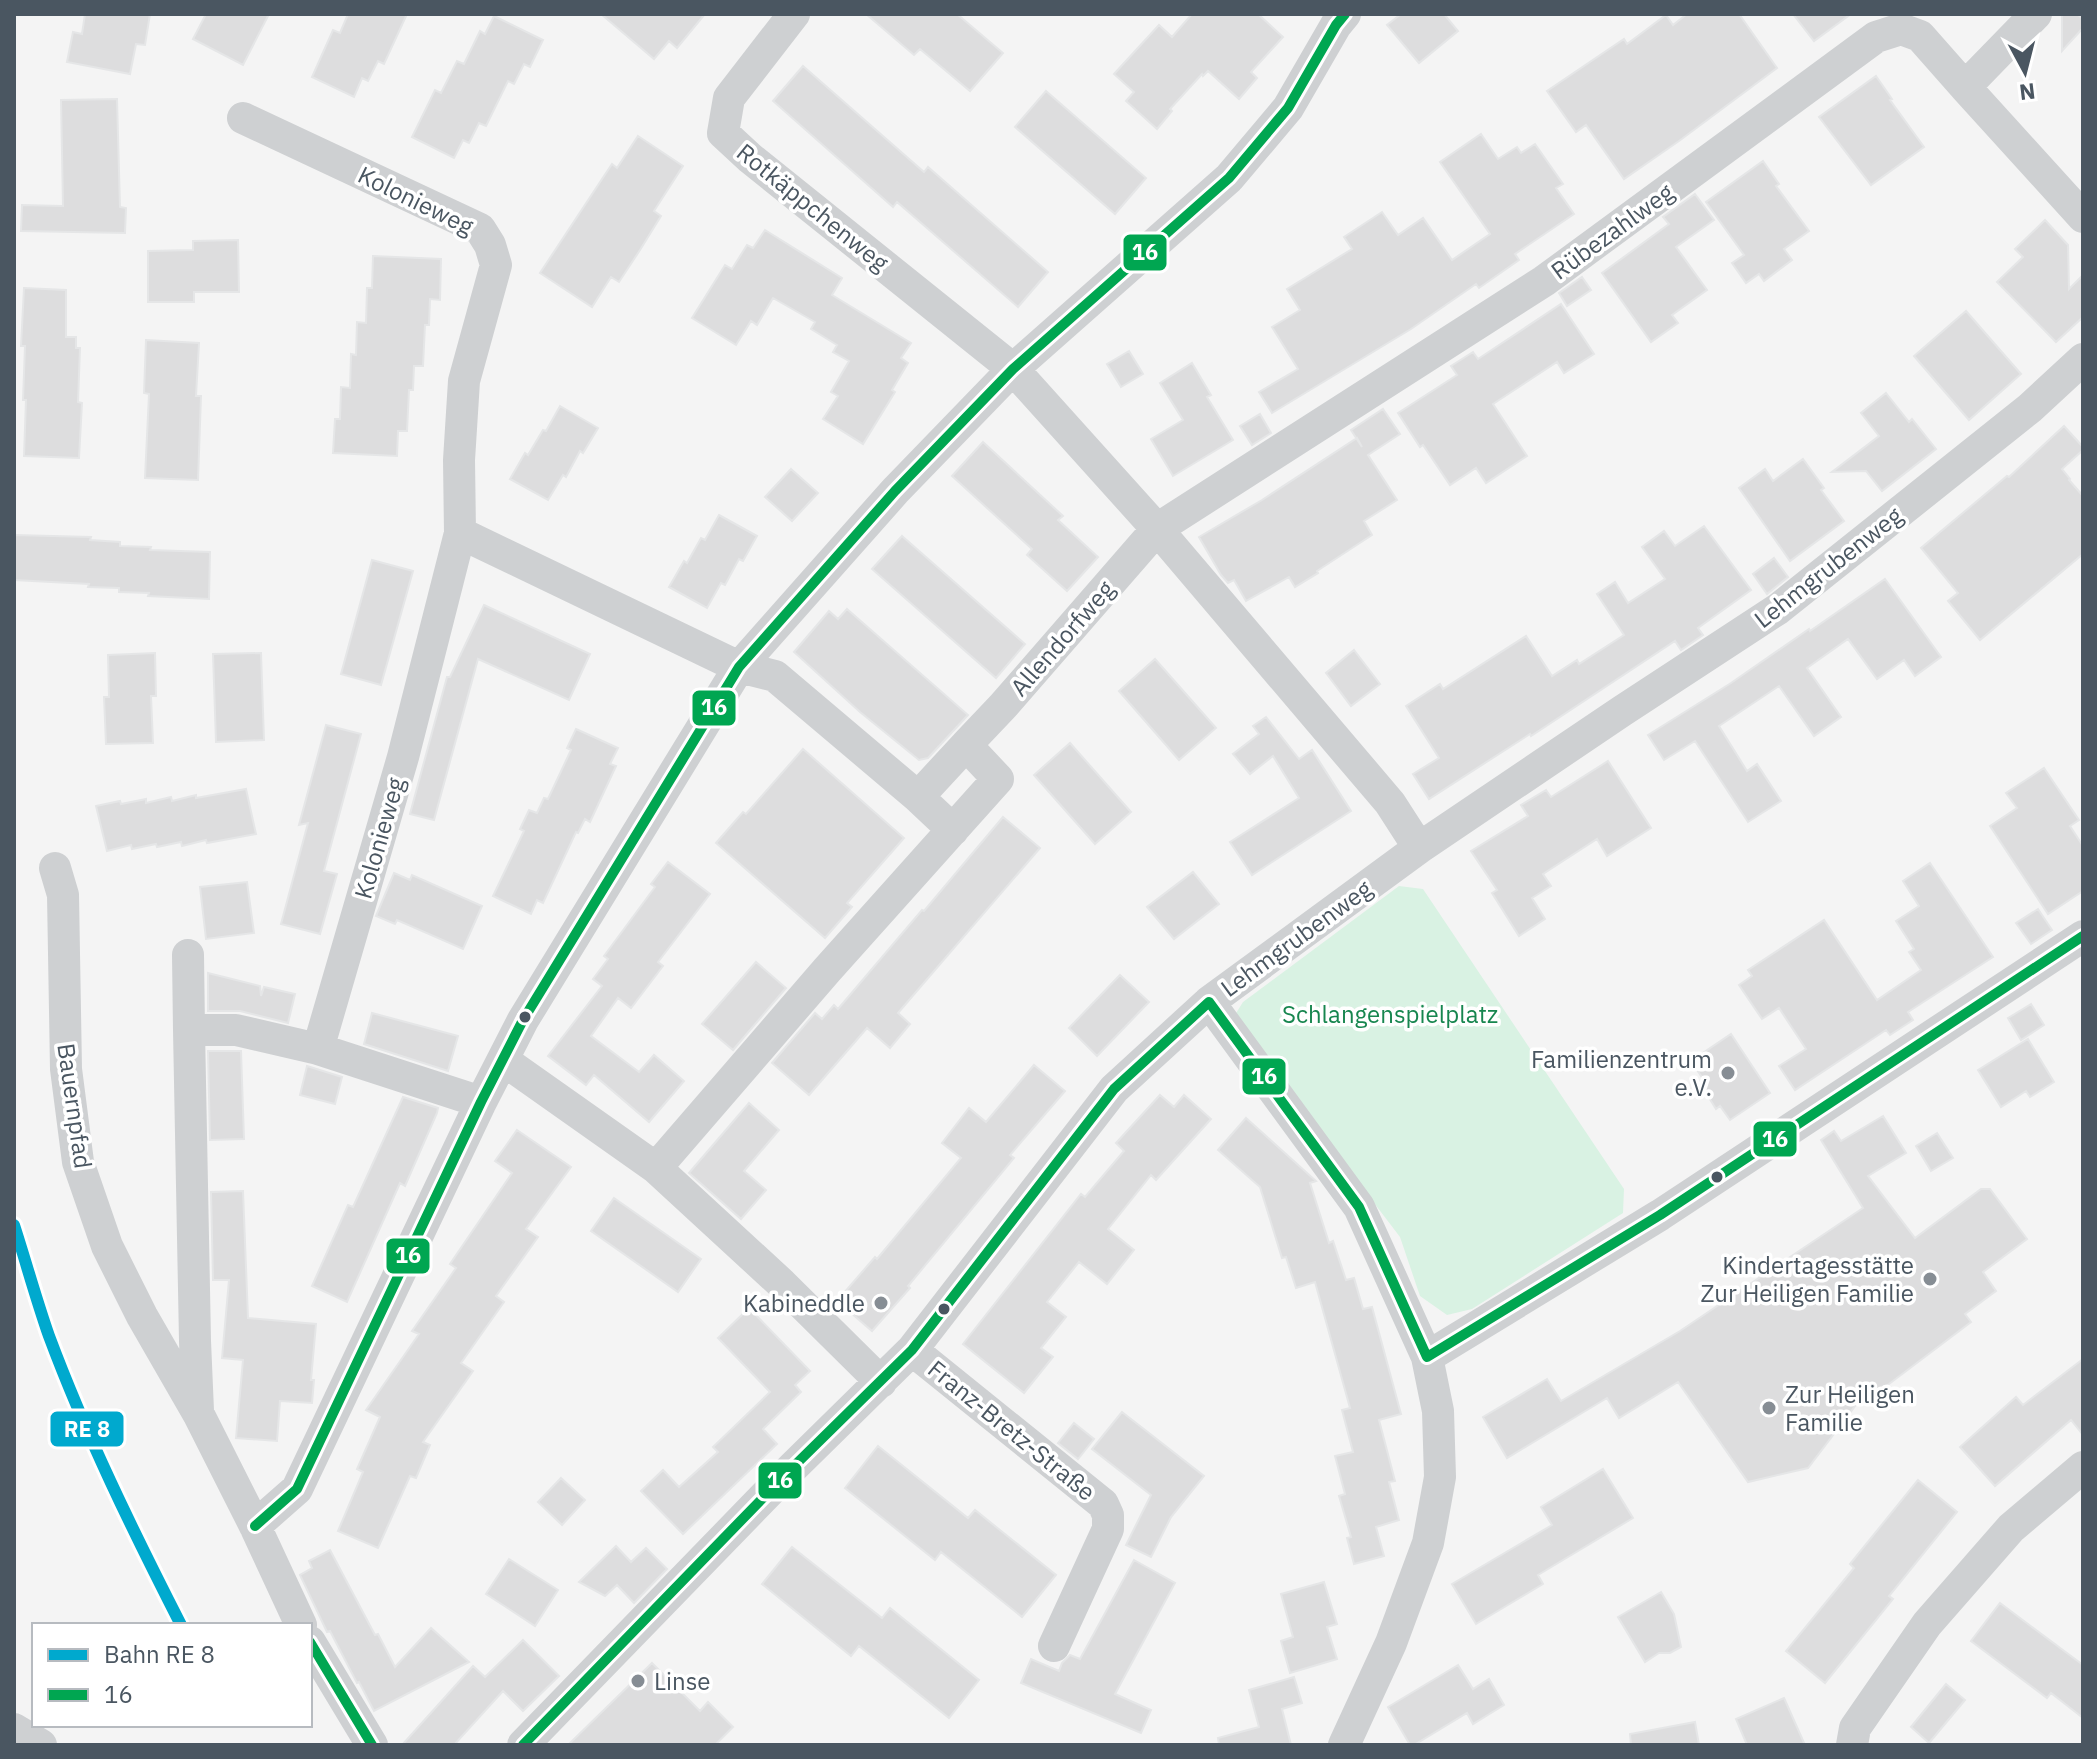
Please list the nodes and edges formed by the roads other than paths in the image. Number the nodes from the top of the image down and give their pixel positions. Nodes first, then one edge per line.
1 (794, 14) edge
2 (1345, 14) edge
3 (2036, 14) edge
4 (1965, 87) junction
5 (243, 118) dead end
6 (2083, 217) edge
7 (2083, 359) edge
8 (1013, 369) junction
9 (1157, 529) junction
10 (460, 533) junction
11 (739, 667) junction
12 (966, 745) junction
13 (918, 797) junction
14 (953, 830) junction
15 (1419, 848) junction
16 (55, 868) dead end
17 (2083, 936) edge
18 (188, 955) dead end
19 (1209, 1002) junction
20 (189, 1030) junction
21 (318, 1049) junction
22 (503, 1060) junction
23 (481, 1102) junction
24 (656, 1168) junction
25 (912, 1350) junction
26 (1427, 1357) junction
27 (881, 1382) junction
28 (199, 1415) junction
29 (2083, 1467) edge
30 (255, 1526) junction
31 (300, 1623) edge
32 (312, 1645) edge
33 (1054, 1646) dead end
34 (14, 1729) edge
35 (41, 1745) edge
36 (372, 1745) edge
37 (523, 1745) edge
38 (1344, 1745) edge
39 (1852, 1745) edge

1 - 8 street, Rotkäppchenweg
2 - 8 street
3 - 4 street
4 - 6 street, Rübezahlweg
4 - 9 street, Rübezahlweg
5 - 10 street, Kolonieweg
7 - 15 street, Lehmgrubenweg
8 - 9 street
8 - 11 street
9 - 12 street, Allendorfweg
9 - 15 street
10 - 11 street
10 - 21 street, Kolonieweg
11 - 13 street
11 - 22 street
12 - 13 street, Allendorfweg
12 - 14 street
13 - 14 street
14 - 24 street
15 - 19 street, Lehmgrubenweg
16 - 28 street, Bauernpfad
17 - 26 street
18 - 20 street
19 - 25 street, Lehmgrubenweg
19 - 26 street
20 - 21 street
20 - 28 street
21 - 23 street
22 - 23 street
22 - 24 street
23 - 30 street
24 - 27 street
25 - 27 street, Lehmgrubenweg
25 - 33 street, Franz-Bretz-Straße
26 - 38 street
27 - 37 street, Lehmgrubenweg
28 - 30 street, Bauernpfad
29 - 39 street
30 - 31 street, Bauernpfad
32 - 36 street
34 - 35 street

